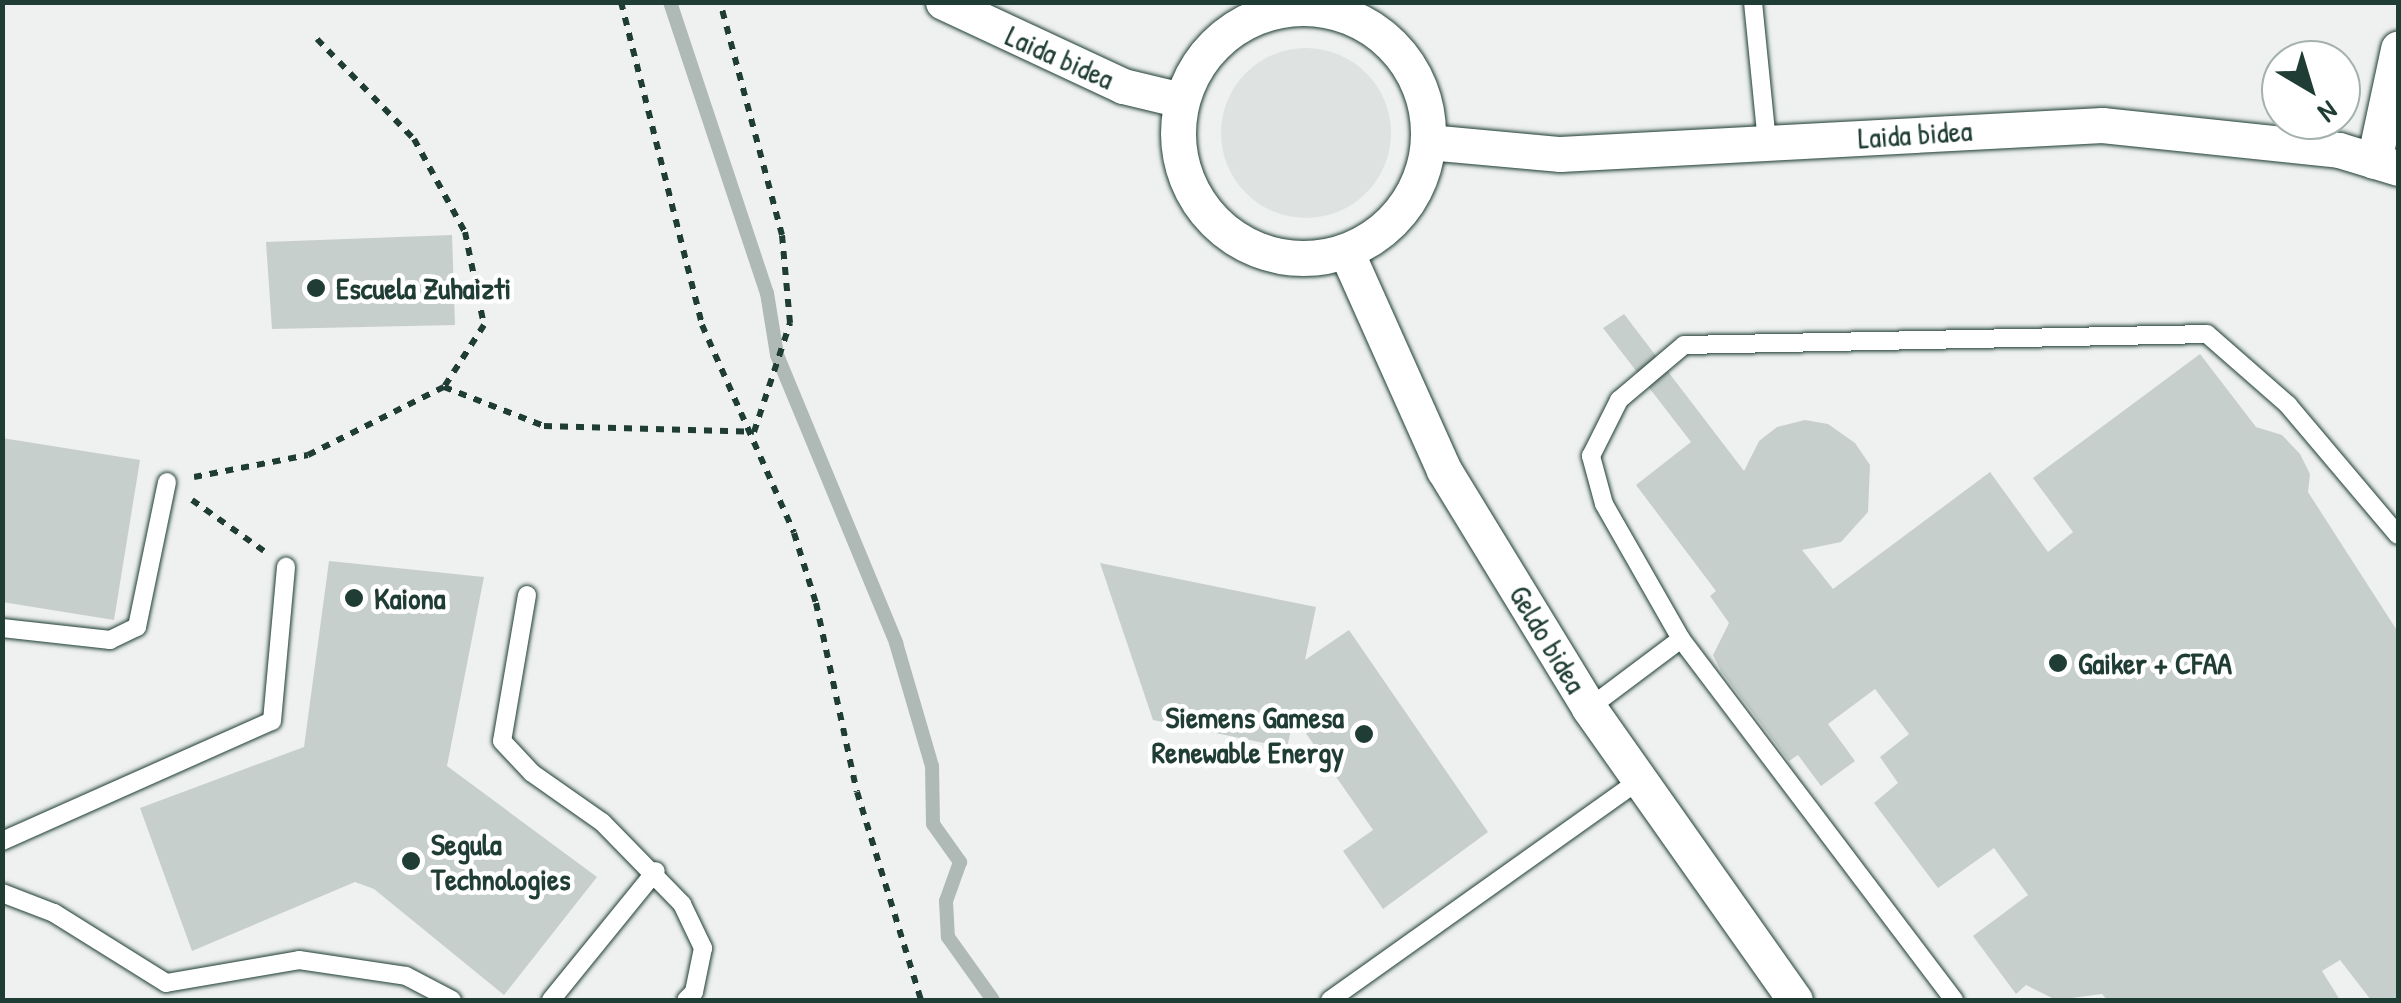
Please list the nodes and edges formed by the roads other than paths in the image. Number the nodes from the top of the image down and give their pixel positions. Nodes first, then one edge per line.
1 (943, 2) edge
2 (1753, 2) edge
3 (1283, 6) edge
4 (2398, 49) edge
5 (1182, 100) junction
6 (1428, 142) junction
7 (1767, 142) junction
8 (2386, 164) edge
9 (1346, 251) junction
10 (167, 482) road end
11 (2398, 535) edge
12 (286, 567) road end
13 (527, 595) dead end
14 (2, 628) edge
15 (1682, 639) junction
16 (1590, 708) junction
17 (1639, 780) junction
18 (2, 841) edge
19 (656, 872) junction
20 (2, 893) edge
21 (452, 1000) edge
22 (551, 1000) edge
23 (686, 1000) edge
24 (1330, 1000) edge
25 (1796, 1000) edge
26 (1954, 1000) edge

1 - 5 street, Laida bidea
2 - 7 lane
3 - 5 street
3 - 6 street
4 - 8 street
5 - 9 street
6 - 7 street, Laida bidea
6 - 9 street
7 - 8 street, Laida bidea
9 - 16 street, Geldo bidea
10 - 14 lane
11 - 15 lane
12 - 18 lane
13 - 19 lane
15 - 16 lane
15 - 26 lane
16 - 17 street, Geldo bidea
17 - 24 lane
17 - 25 street, Geldo bidea
19 - 22 lane
19 - 23 lane
20 - 21 lane

